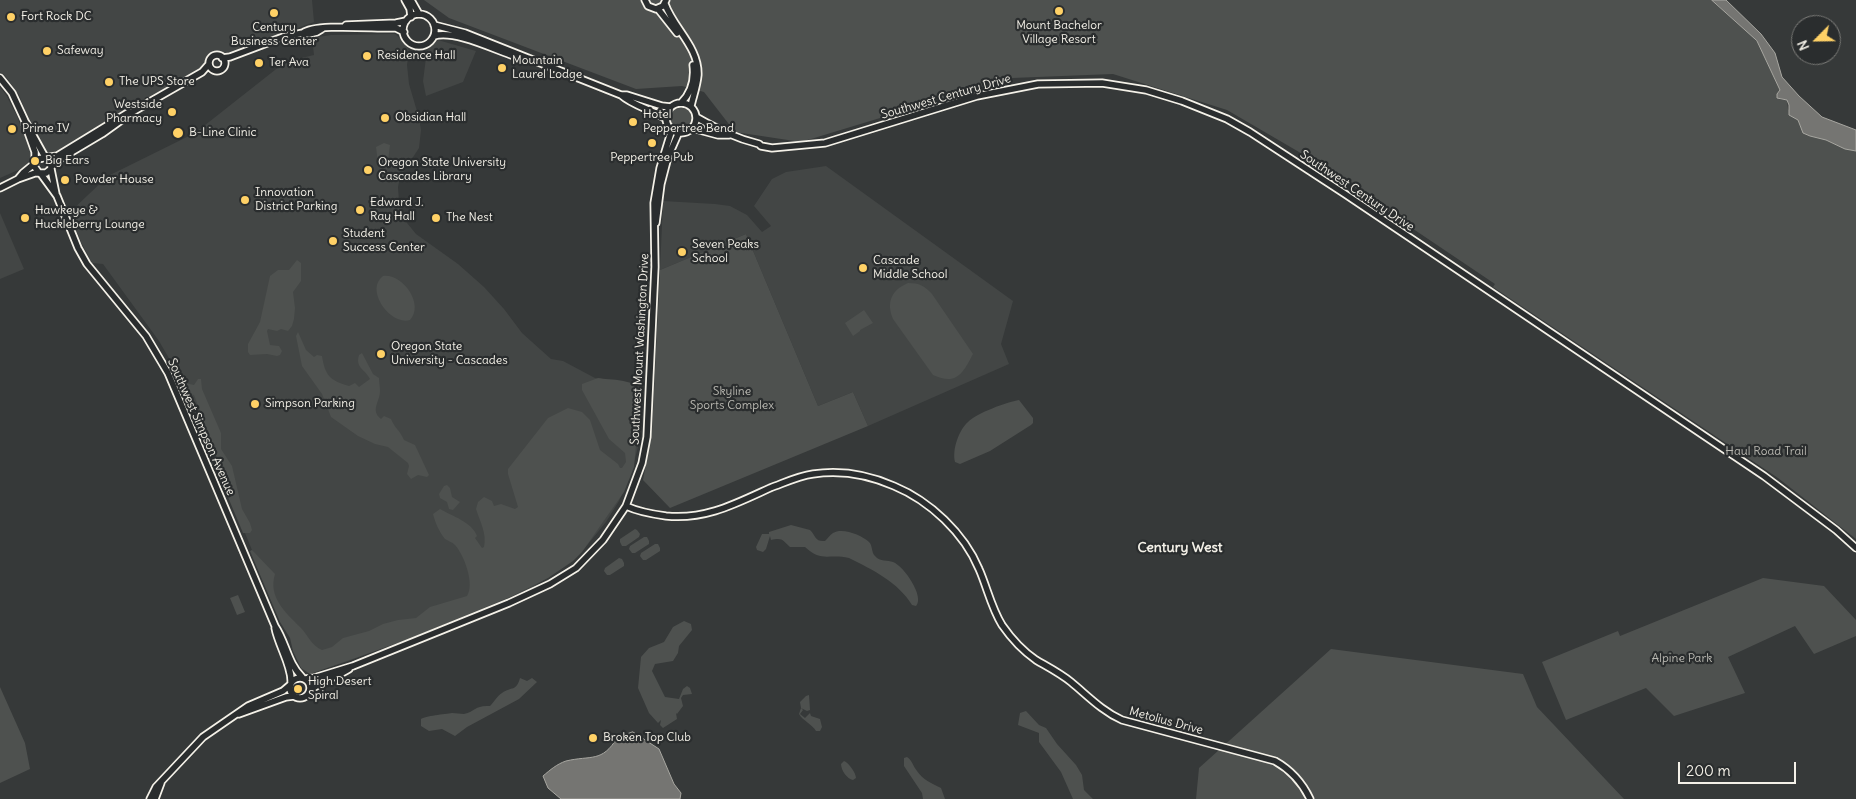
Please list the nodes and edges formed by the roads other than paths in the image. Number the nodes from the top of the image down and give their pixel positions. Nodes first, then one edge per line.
1 (405, 0) edge
2 (412, 0) edge
3 (645, 0) edge
4 (665, 2) edge
5 (658, 9) junction
6 (419, 14) junction
7 (409, 19) junction
8 (434, 25) junction
9 (340, 27) junction
10 (404, 32) junction
11 (434, 36) junction
12 (523, 57) junction
13 (223, 60) junction
14 (211, 67) junction
15 (0, 78) edge
16 (621, 95) junction
17 (681, 103) junction
18 (691, 106) junction
19 (671, 107) junction
20 (134, 111) junction
21 (696, 117) junction
22 (666, 119) junction
23 (25, 121) junction
24 (692, 128) junction
25 (672, 129) junction
26 (95, 132) junction
27 (679, 132) junction
28 (729, 135) junction
29 (81, 146) junction
30 (46, 158) junction
31 (35, 162) junction
32 (51, 168) junction
33 (40, 173) junction
34 (18, 179) junction
35 (0, 188) edge
36 (56, 196) junction
37 (655, 225) junction
38 (626, 506) junction
39 (1856, 548) edge
40 (274, 626) junction
41 (353, 666) junction
42 (304, 678) junction
43 (290, 683) junction
44 (310, 690) junction
45 (294, 696) junction
46 (235, 715) junction
47 (162, 783) junction
48 (150, 799) edge
49 (155, 799) edge
50 (1310, 799) edge

1 - 7 main road
2 - 6 main road
3 - 5 main road
4 - 5 main road
4 - 18 main road
5 - 17 main road
6 - 7 main road
6 - 8 main road
7 - 9 main road
7 - 10 main road
8 - 11 main road
8 - 12 main road
9 - 10 main road
9 - 13 main road
10 - 11 main road
11 - 12 main road
12 - 16 main road
13 - 14 main road
13 - 14 main road
14 - 20 main road
15 - 23 main road
16 - 19 main road
16 - 22 main road
17 - 18 main road
17 - 19 main road
18 - 21 main road
19 - 22 main road
20 - 26 main road
20 - 29 main road
21 - 24 main road
21 - 28 main road, Southwest Century Drive
22 - 25 main road
23 - 30 main road
23 - 31 main road
24 - 27 main road
24 - 28 main road, Southwest Century Drive
25 - 27 main road
25 - 37 main road, Southwest Mount Washington Drive
26 - 29 main road
26 - 30 main road
27 - 37 main road, Southwest Mount Washington Drive
28 - 39 main road, Southwest Century Drive
29 - 32 main road
30 - 31 main road
30 - 32 main road
31 - 33 main road
31 - 34 main road
32 - 33 main road
32 - 36 main road, Southwest Simpson Avenue
33 - 34 main road
33 - 36 main road, Southwest Simpson Avenue
34 - 35 main road
36 - 40 main road, Southwest Simpson Avenue
37 - 38 main road, Southwest Mount Washington Drive
38 - 41 main road, Southwest Mount Washington Drive
38 - 50 main road, Metolius Drive
40 - 42 main road, Southwest Simpson Avenue
40 - 43 main road, Southwest Simpson Avenue
41 - 42 main road, Southwest Mount Washington Drive
41 - 44 main road, Southwest Mount Washington Drive
42 - 43 main road
42 - 44 main road
43 - 45 main road
43 - 46 main road
44 - 45 main road
45 - 46 main road
46 - 47 main road
47 - 48 main road
47 - 49 main road

